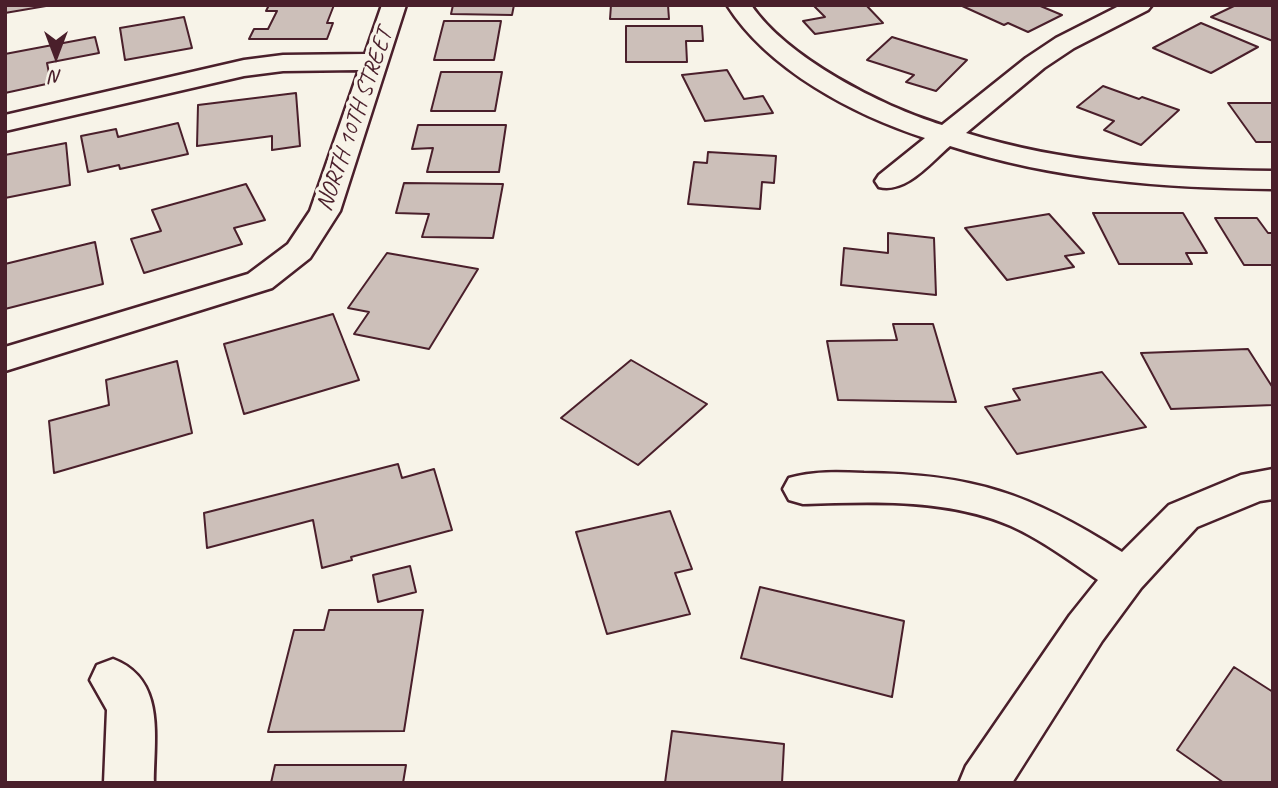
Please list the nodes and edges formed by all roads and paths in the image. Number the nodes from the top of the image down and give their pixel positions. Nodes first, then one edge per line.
1 (394, 5) edge
2 (739, 5) edge
3 (1140, 5) edge
4 (376, 62) junction
5 (5, 123) edge
6 (949, 135) junction
7 (1273, 180) edge
8 (890, 181) dead end
9 (5, 359) edge
10 (1273, 484) edge
11 (803, 489) dead end
12 (1126, 576) junction
13 (113, 680) dead end
14 (129, 783) edge
15 (984, 783) edge

1 - 4 street, NORTH 10TH STREET
2 - 6 street
3 - 6 street
4 - 5 street
4 - 9 street, NORTH 10TH STREET
6 - 7 street
6 - 8 street
10 - 12 street
11 - 12 street
12 - 15 street
13 - 14 street

